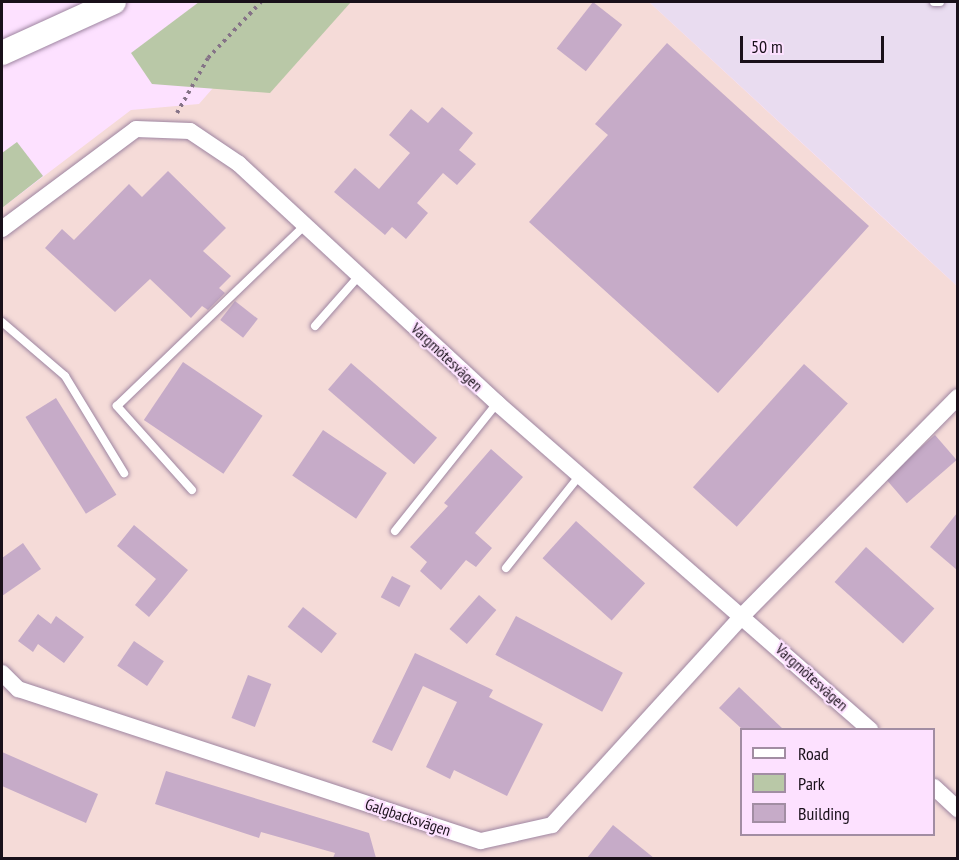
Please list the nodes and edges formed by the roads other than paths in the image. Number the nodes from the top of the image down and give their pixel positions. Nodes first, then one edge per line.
1 (114, 2) edge
2 (934, 2) edge
3 (940, 2) edge
4 (2, 53) edge
5 (305, 225) junction
6 (2, 230) edge
7 (360, 276) junction
8 (2, 322) edge
9 (315, 326) dead end
10 (957, 397) edge
11 (497, 403) junction
12 (124, 473) dead end
13 (580, 475) junction
14 (192, 490) dead end
15 (395, 531) dead end
16 (506, 568) dead end
17 (743, 615) junction
18 (2, 673) edge
19 (869, 728) edge
20 (935, 789) edge
21 (957, 809) edge

1 - 4 main road
2 - 3 lane
5 - 6 street, Vargmötesvägen
5 - 7 street, Vargmötesvägen
5 - 14 lane
7 - 9 lane
7 - 11 street, Vargmötesvägen
8 - 12 lane
10 - 17 street, Galgbacksvägen
11 - 13 street, Vargmötesvägen
11 - 15 lane
13 - 16 lane
13 - 17 street, Vargmötesvägen
17 - 18 street, Galgbacksvägen
17 - 19 street, Vargmötesvägen
20 - 21 street

